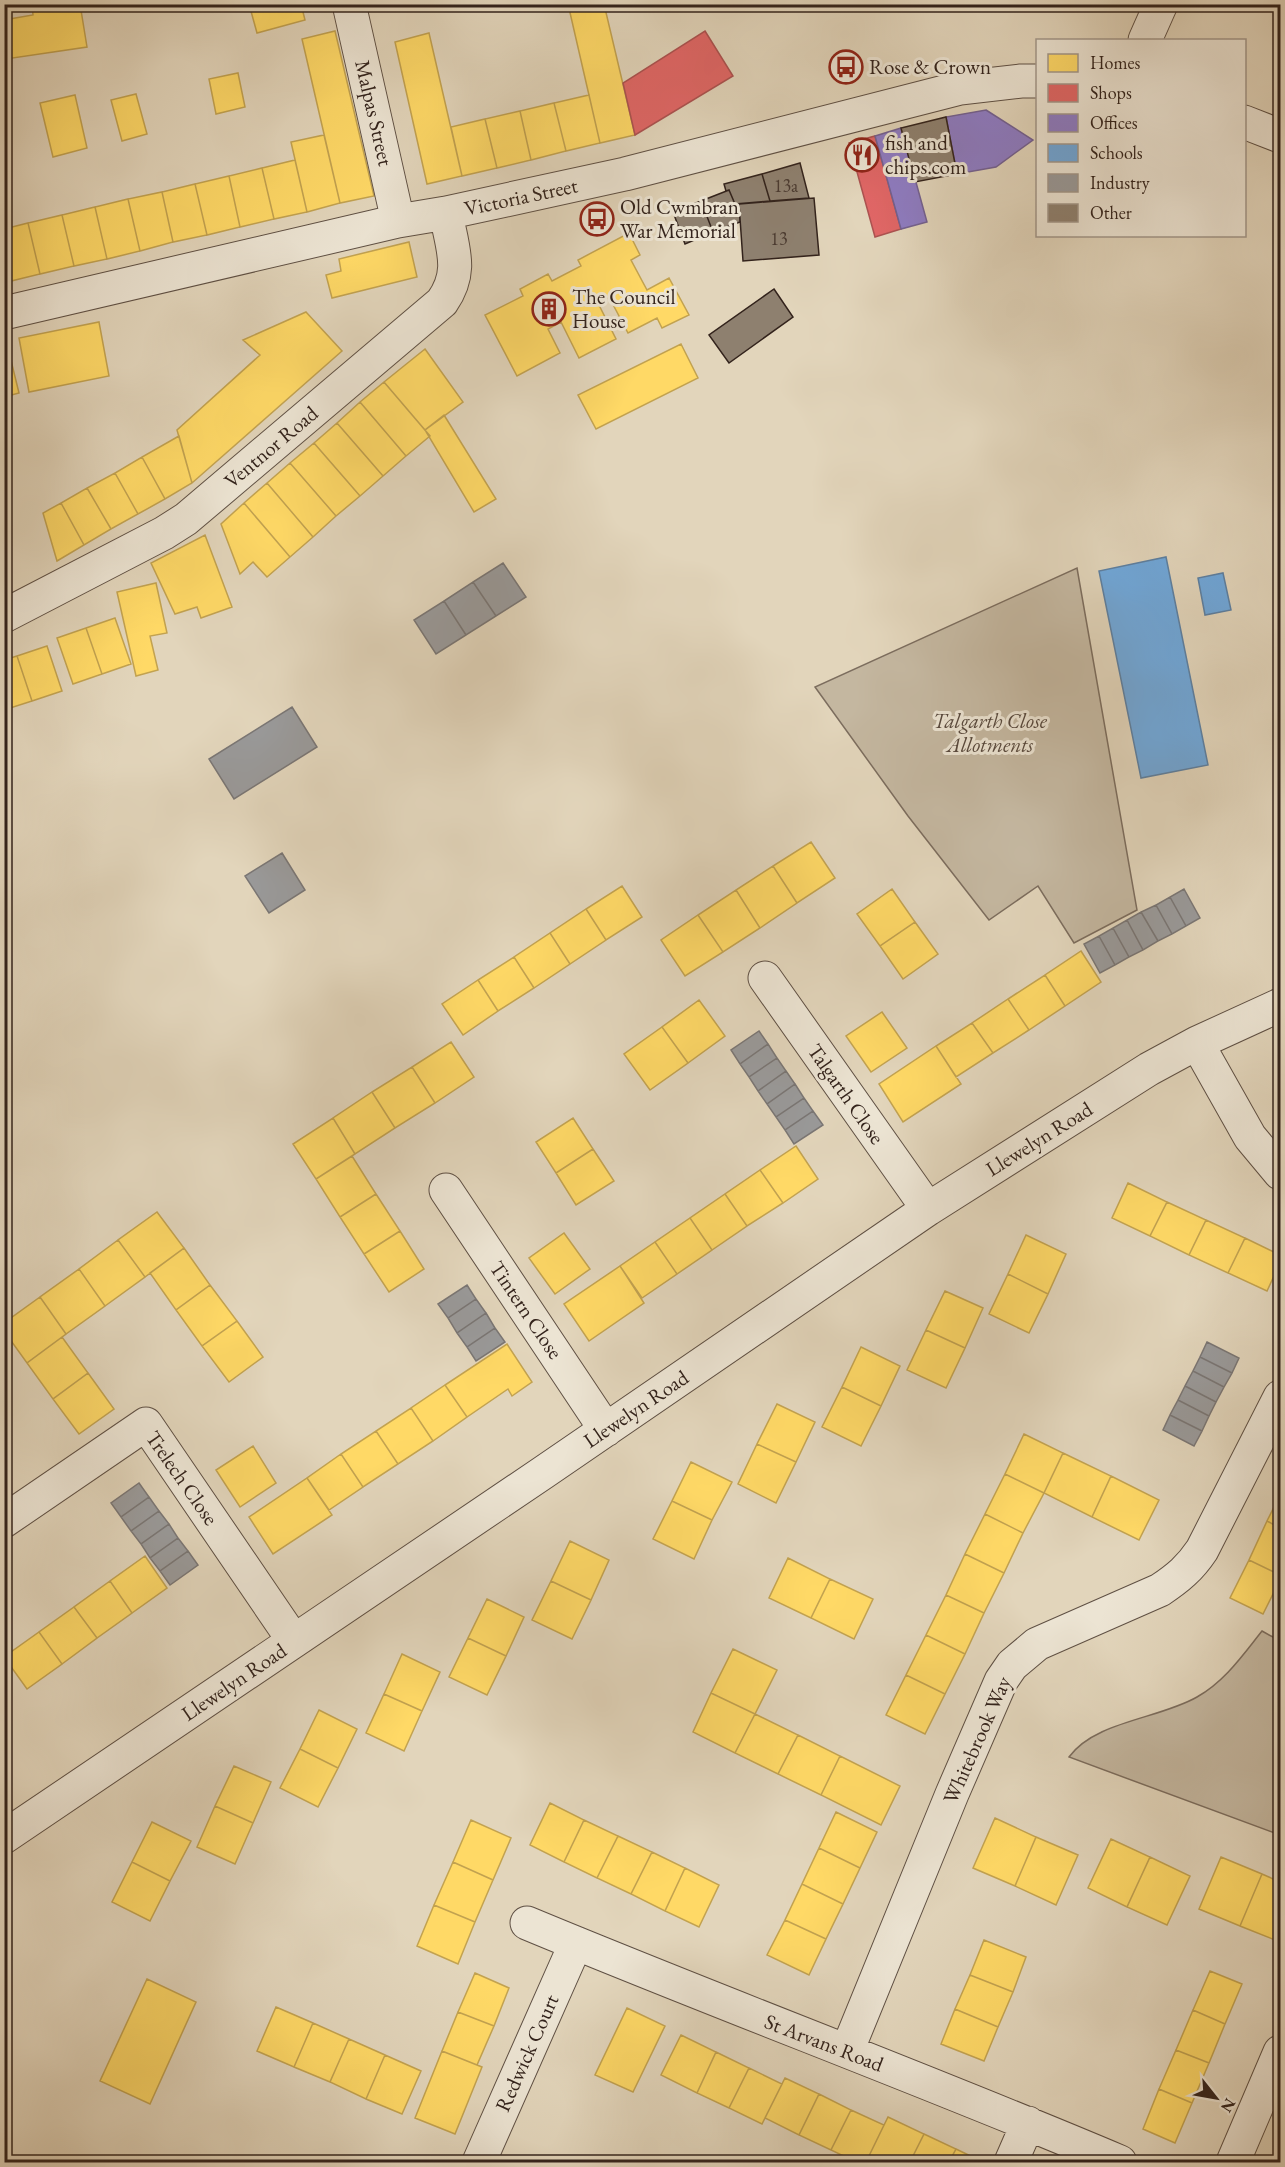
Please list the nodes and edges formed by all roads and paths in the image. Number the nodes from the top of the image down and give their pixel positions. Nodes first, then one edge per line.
1 (349, 4) edge
2 (1036, 81) edge
3 (1246, 122) edge
4 (1281, 136) edge
5 (446, 213) junction
6 (399, 221) junction
7 (4, 313) edge
8 (4, 616) edge
9 (765, 978) dead end
10 (1281, 1005) edge
11 (1197, 1042) junction
12 (1281, 1173) edge
13 (446, 1190) dead end
14 (928, 1209) junction
15 (1281, 1397) edge
16 (606, 1430) junction
17 (4, 1521) edge
18 (294, 1641) junction
19 (4, 1837) edge
20 (527, 1923) dead end
21 (576, 1943) junction
22 (847, 2051) junction
23 (1281, 2052) edge
24 (1028, 2123) junction
25 (479, 2163) edge
26 (1011, 2163) edge
27 (1120, 2163) edge
28 (1233, 2163) edge

1 - 6 street, Malpas Street
2 - 5 street, Victoria Street
3 - 4 street
5 - 6 street, Victoria Street
5 - 8 street, Ventnor Road
6 - 7 street, Victoria Street
9 - 14 street, Talgarth Close
10 - 11 street, Llewelyn Road
11 - 12 street
11 - 14 street, Llewelyn Road
13 - 16 street, Tintern Close
14 - 16 street, Llewelyn Road
15 - 22 street, Whitebrook Way
16 - 18 street, Llewelyn Road
17 - 18 street, Trelech Close
18 - 19 street, Llewelyn Road
20 - 21 street, St Arvans Road
21 - 22 street, St Arvans Road
21 - 25 street, Redwick Court
22 - 24 street, St Arvans Road
23 - 28 street
24 - 26 street
24 - 27 street, St Arvans Road

